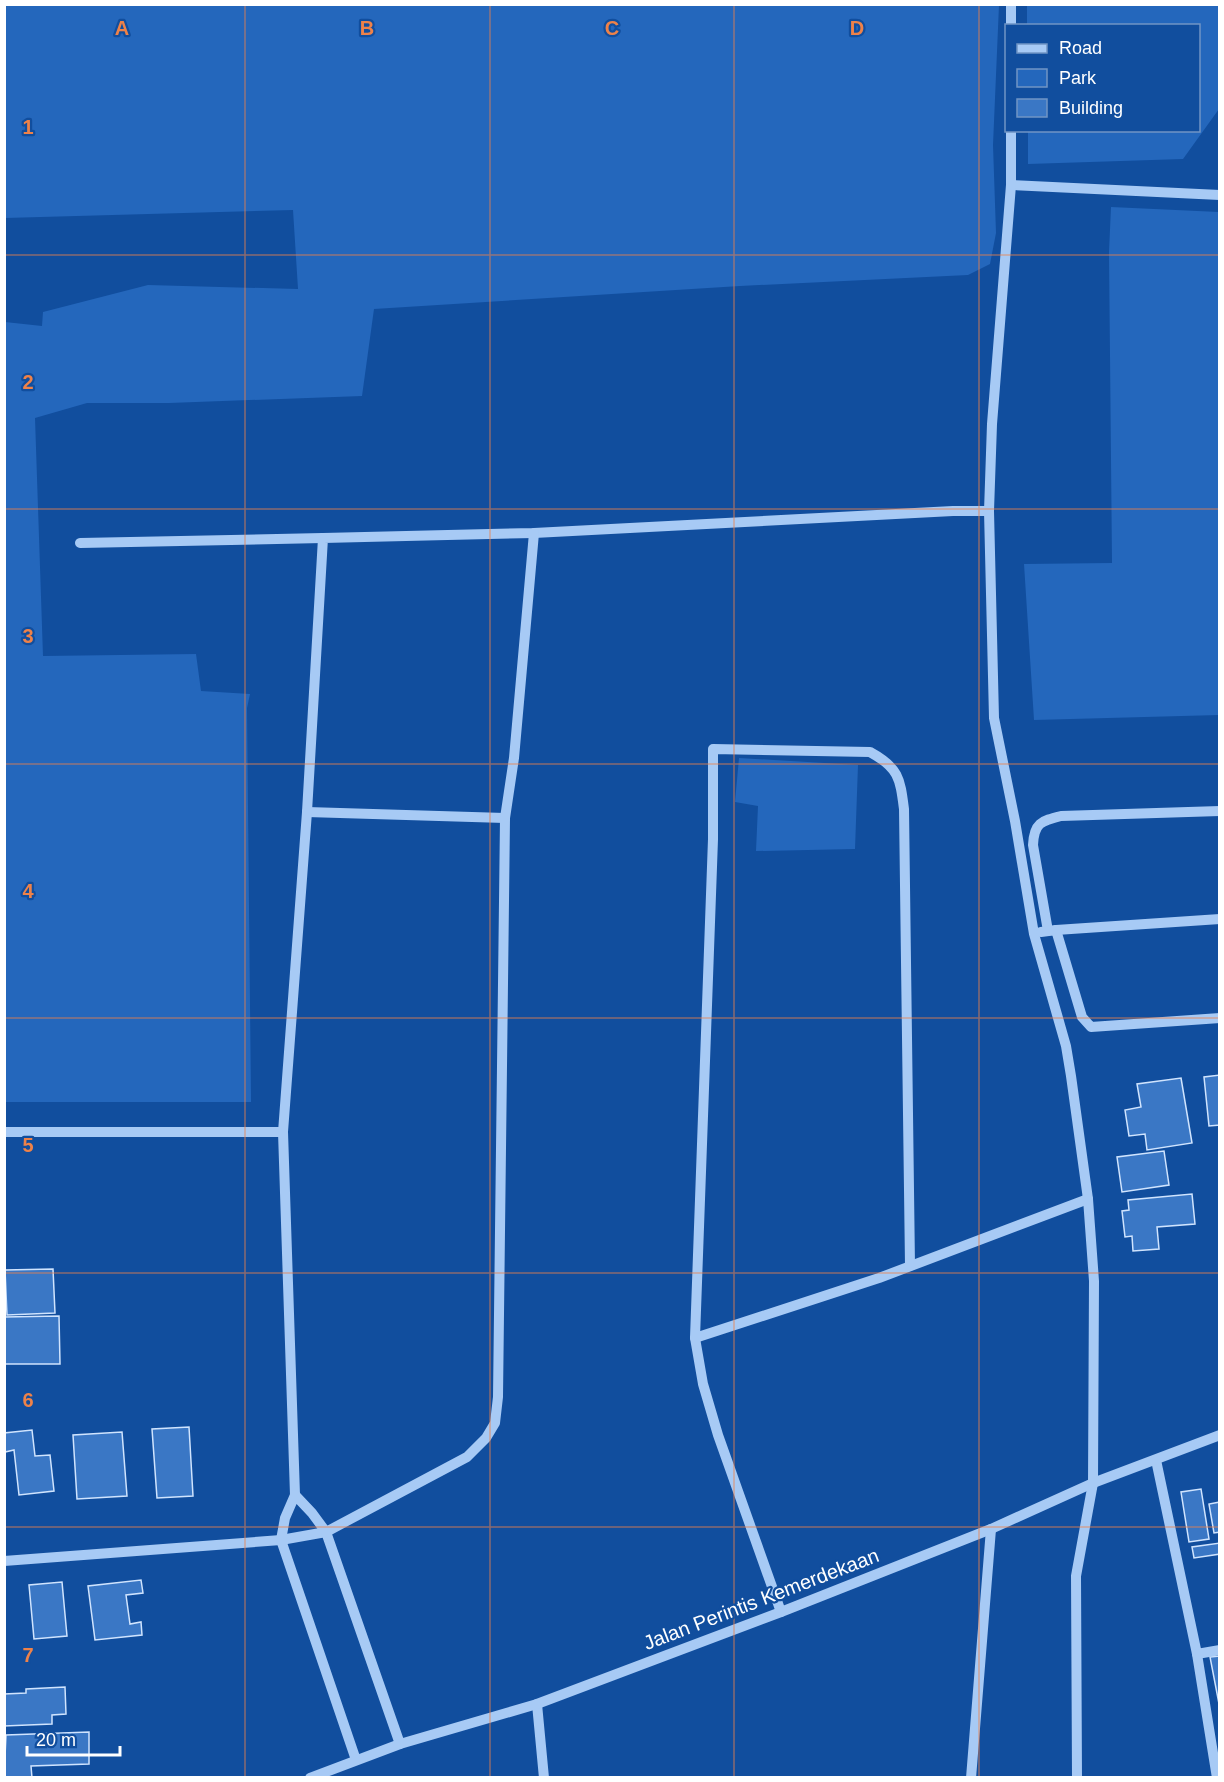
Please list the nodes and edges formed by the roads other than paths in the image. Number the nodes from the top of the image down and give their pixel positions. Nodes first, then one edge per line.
1 (1011, 4) edge
2 (1011, 24) edge
3 (1011, 132) edge
4 (1011, 185) junction
5 (1220, 195) edge
6 (989, 511) junction
7 (534, 533) junction
8 (323, 538) junction
9 (80, 543) dead end
10 (307, 812) junction
11 (1220, 812) edge
12 (505, 818) junction
13 (1220, 919) edge
14 (1052, 930) junction
15 (1034, 934) junction
16 (1220, 1018) edge
17 (4, 1132) edge
18 (283, 1132) junction
19 (1088, 1199) junction
20 (910, 1266) junction
21 (696, 1338) junction
22 (1220, 1436) edge
23 (1156, 1460) junction
24 (1093, 1483) junction
25 (295, 1496) junction
26 (991, 1529) junction
27 (326, 1532) junction
28 (281, 1540) junction
29 (4, 1561) edge
30 (781, 1612) junction
31 (1220, 1650) edge
32 (1197, 1654) junction
33 (537, 1704) junction
34 (400, 1744) junction
35 (356, 1760) junction
36 (310, 1778) edge
37 (543, 1778) edge
38 (971, 1778) edge
39 (1077, 1778) edge
40 (1217, 1778) edge

1 - 2 street
3 - 4 street
4 - 5 street
4 - 6 street
6 - 7 street
6 - 15 street
7 - 8 street
7 - 12 street
8 - 9 street
8 - 10 street
10 - 12 street
10 - 18 street
11 - 14 street
12 - 27 street
13 - 14 street
14 - 15 street
14 - 16 street
15 - 19 street
17 - 18 street
18 - 25 street
19 - 20 street
19 - 24 street
20 - 21 street
20 - 21 street
21 - 30 street
22 - 23 street, Jalan Perintis Kemerdekaan
23 - 24 street, Jalan Perintis Kemerdekaan
23 - 32 street
24 - 26 street, Jalan Perintis Kemerdekaan
24 - 39 street
25 - 27 street
25 - 28 street
26 - 30 street, Jalan Perintis Kemerdekaan
26 - 38 street
27 - 28 street
27 - 34 street
28 - 29 street
28 - 35 street
30 - 33 street, Jalan Perintis Kemerdekaan
31 - 32 street
32 - 40 street
33 - 34 street, Jalan Perintis Kemerdekaan
33 - 37 street
34 - 35 street, Jalan Perintis Kemerdekaan
35 - 36 street, Jalan Perintis Kemerdekaan

